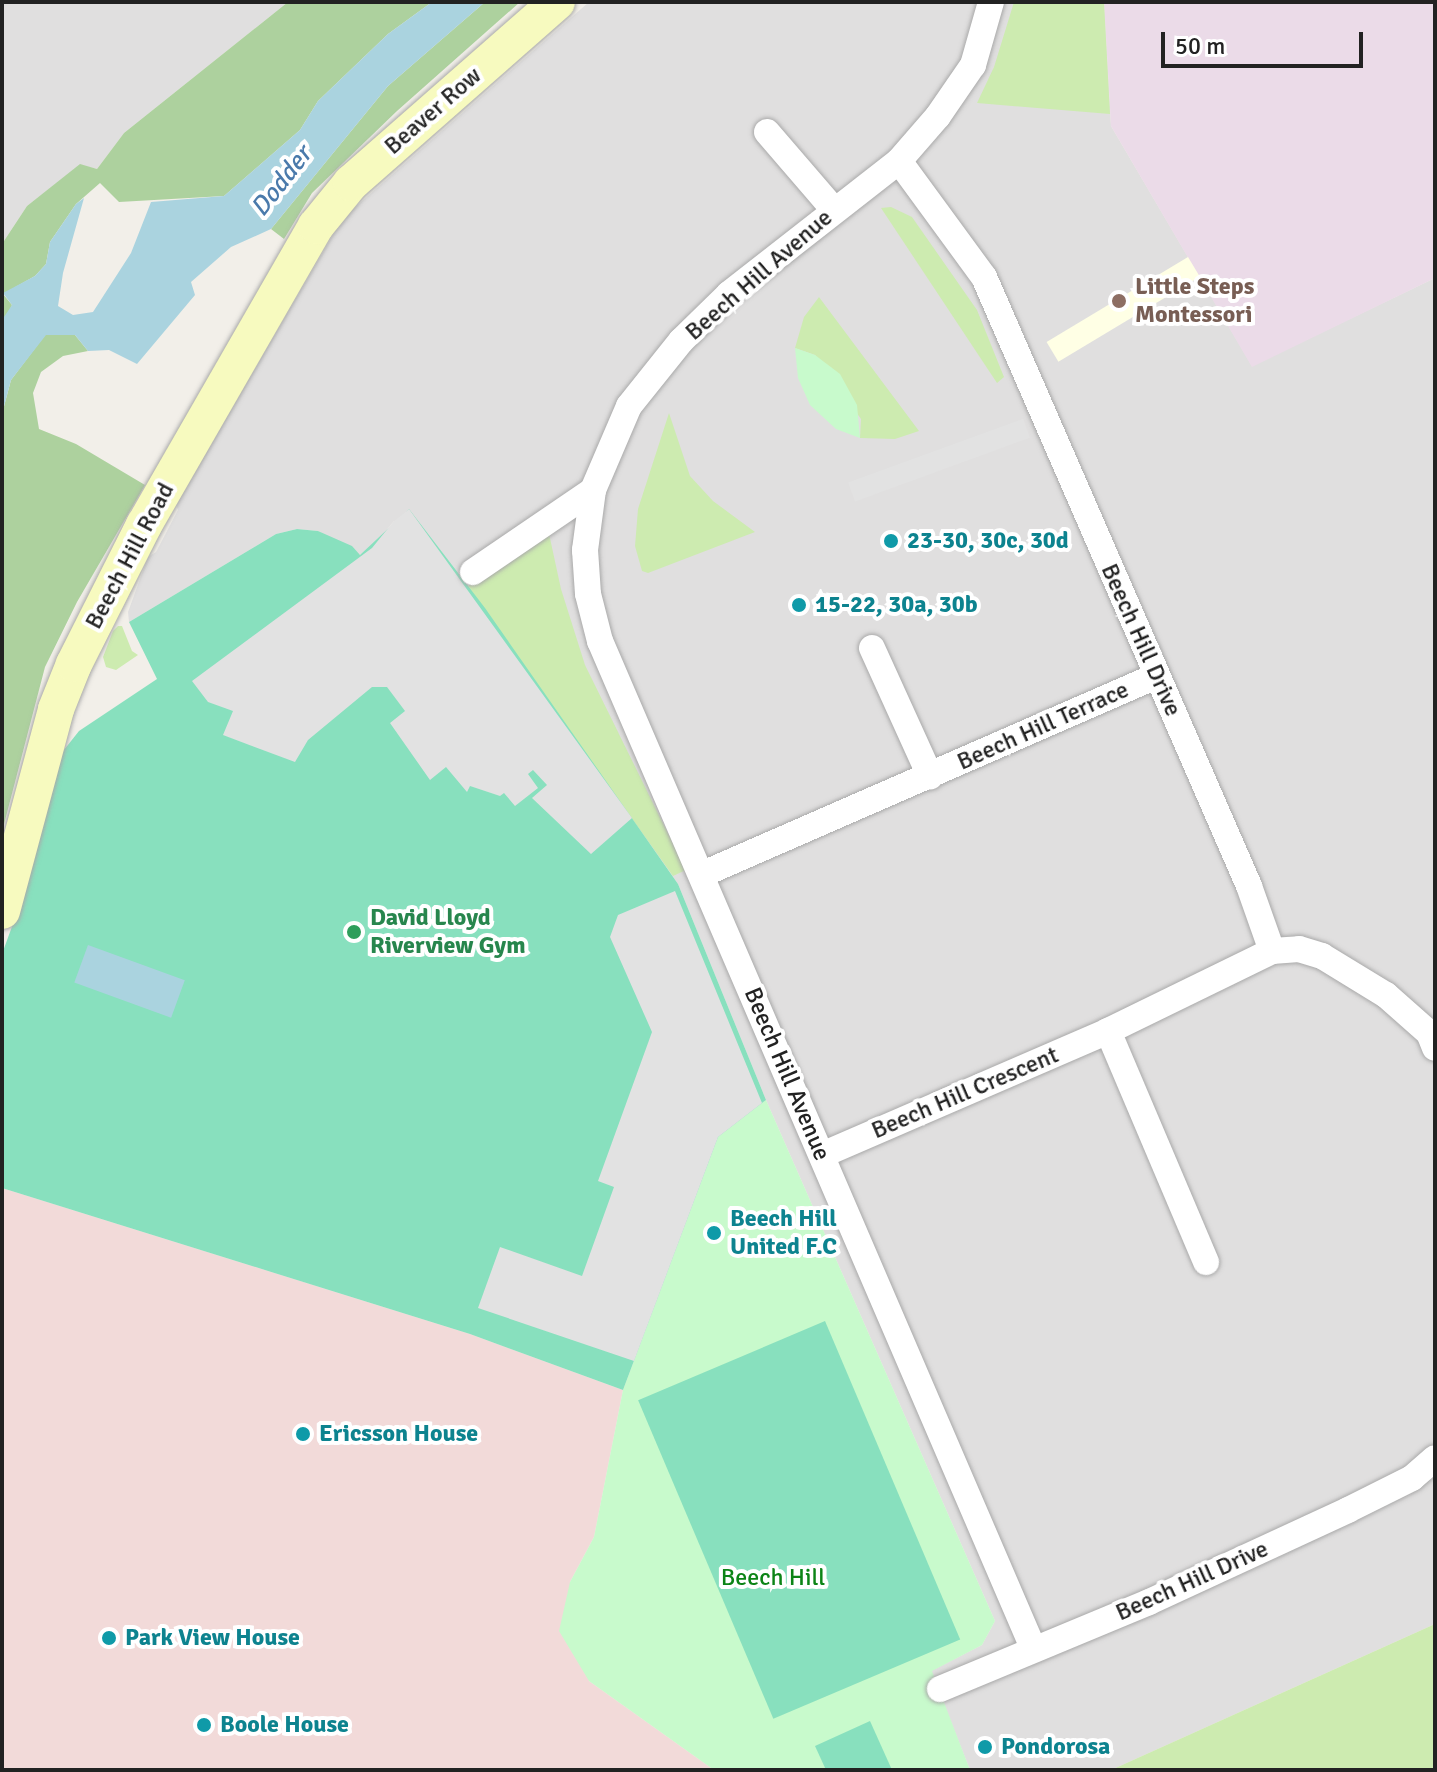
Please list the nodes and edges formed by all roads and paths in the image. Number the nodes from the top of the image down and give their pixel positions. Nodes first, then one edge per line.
1 (557, 2) edge
2 (991, 2) edge
3 (767, 132) dead end
4 (899, 161) junction
5 (834, 210) junction
6 (316, 226) joint
7 (593, 490) junction
8 (473, 572) dead end
9 (872, 648) dead end
10 (1156, 676) junction
11 (930, 776) junction
12 (703, 874) junction
13 (2, 911) edge
14 (1272, 951) junction
15 (1108, 1031) junction
16 (1435, 1048) edge
17 (822, 1155) junction
18 (1206, 1262) dead end
19 (1435, 1458) edge
20 (1033, 1648) junction
21 (940, 1689) dead end

1 - 6 street, Beaver Row
2 - 4 street, Beech Hill Avenue
3 - 5 street
4 - 5 street, Beech Hill Avenue
4 - 10 street, Beech Hill Drive
5 - 7 street, Beech Hill Avenue
6 - 13 street, Beech Hill Road
7 - 8 street
7 - 12 street, Beech Hill Avenue
9 - 11 street, Beech Hill Terrace
10 - 11 street, Beech Hill Terrace
10 - 14 street, Beech Hill Drive
11 - 12 street, Beech Hill Terrace
12 - 17 street, Beech Hill Avenue
14 - 15 street, Beech Hill Crescent
14 - 16 street
15 - 17 street, Beech Hill Crescent
15 - 18 street
17 - 20 street, Beech Hill Avenue
19 - 20 street, Beech Hill Drive
20 - 21 street, Beech Hill Drive

